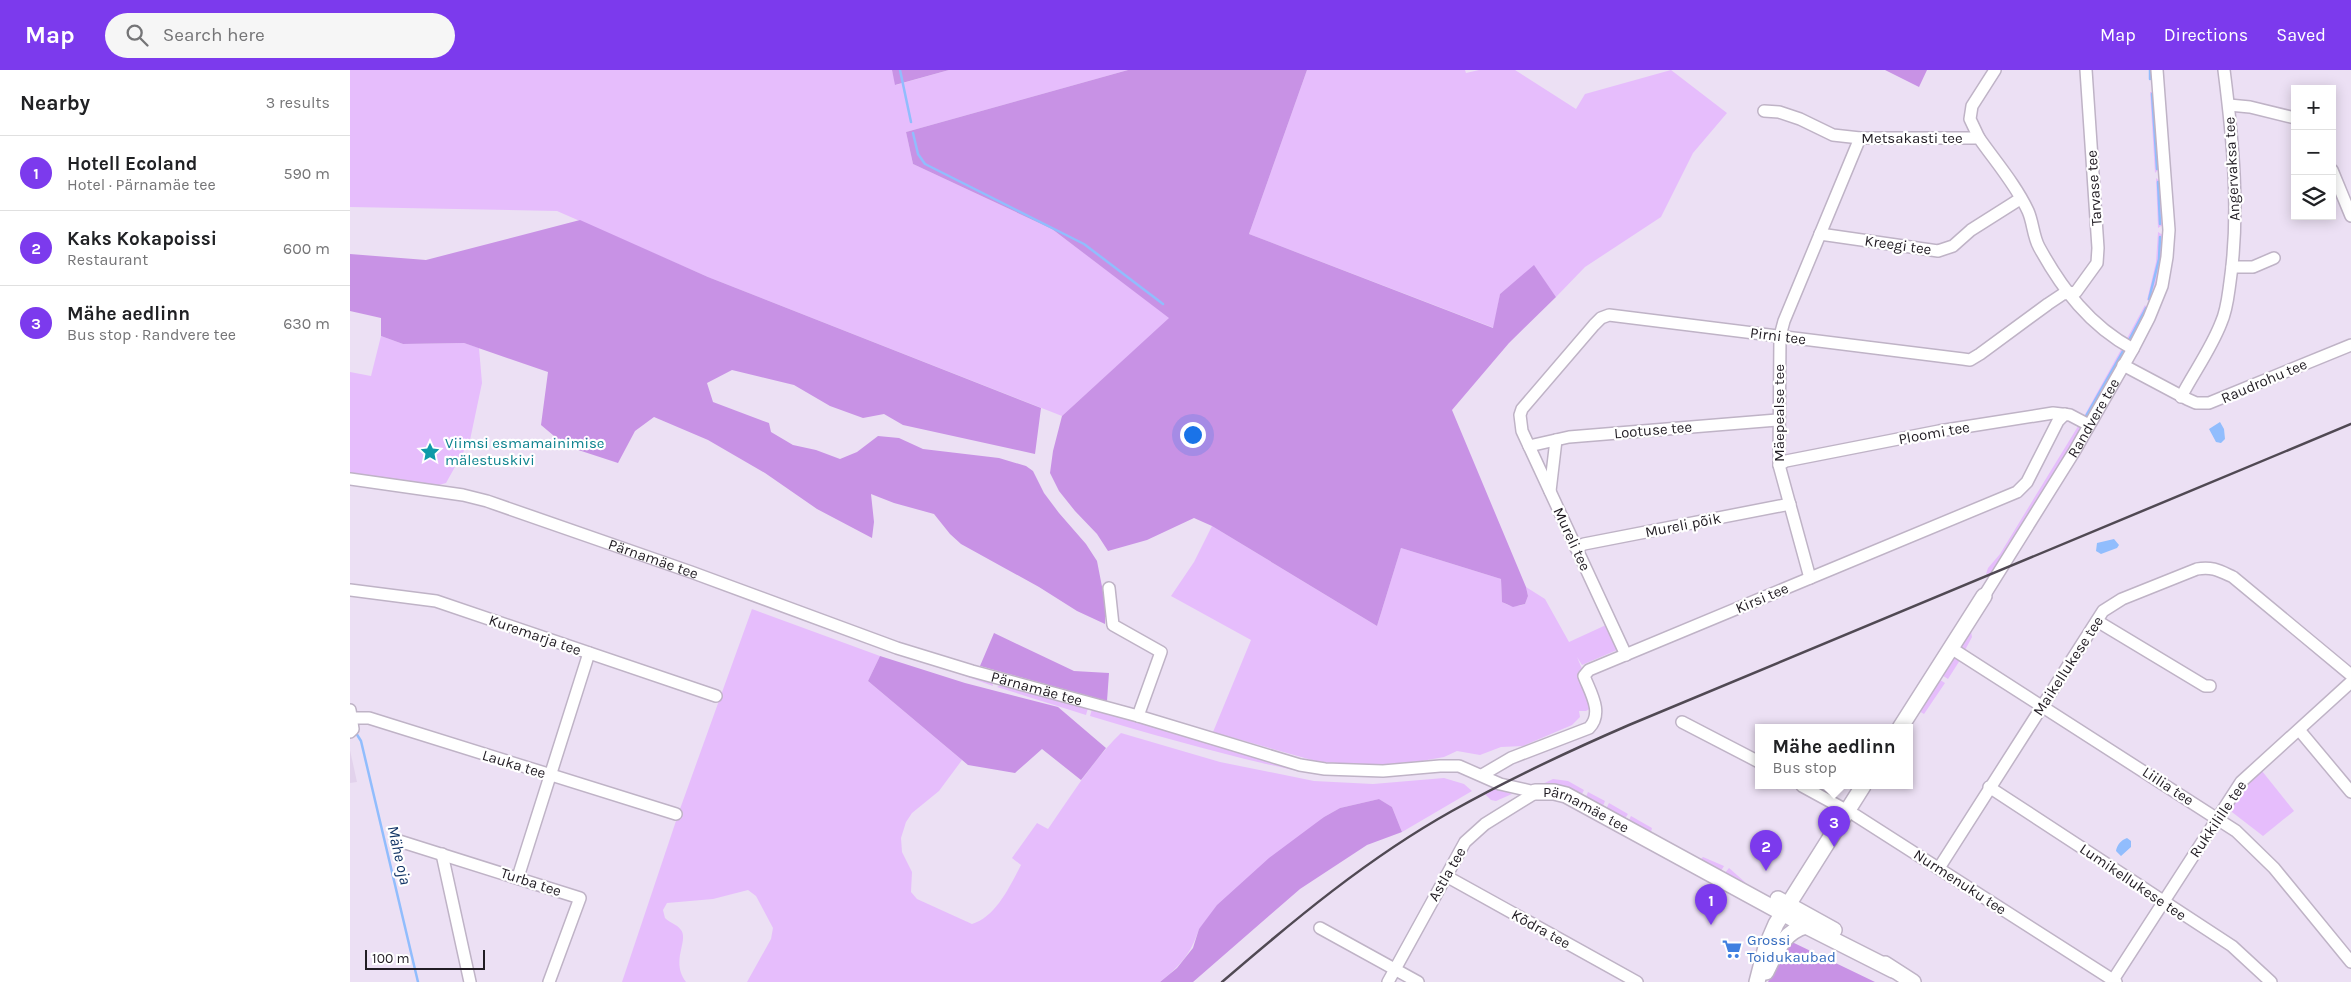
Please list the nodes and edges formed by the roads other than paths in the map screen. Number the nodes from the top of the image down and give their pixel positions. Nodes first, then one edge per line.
1 (1996, 70) edge
2 (2086, 70) edge
3 (2158, 70) edge
4 (2224, 70) edge
5 (2228, 106) junction
6 (1764, 111) dead end
7 (2291, 117) edge
8 (1860, 138) junction
9 (1979, 138) junction
10 (2334, 175) edge
11 (2020, 198) junction
12 (2351, 216) edge
13 (1820, 234) junction
14 (2274, 258) dead end
15 (2232, 268) junction
16 (2068, 294) junction
17 (1780, 336) junction
18 (2351, 345) edge
19 (2133, 349) junction
20 (2123, 365) junction
21 (2181, 397) junction
22 (2065, 414) junction
23 (1777, 420) junction
24 (1520, 422) joint
25 (2089, 425) junction
26 (1556, 440) junction
27 (1529, 446) junction
28 (1778, 465) junction
29 (350, 480) edge
30 (1550, 491) junction
31 (1790, 504) junction
32 (1576, 548) junction
33 (1810, 578) junction
34 (1109, 588) dead end
35 (350, 590) edge
36 (1984, 596) joint
37 (2097, 621) junction
38 (1951, 648) junction
39 (589, 653) junction
40 (1626, 655) junction
41 (2351, 676) edge
42 (2351, 682) edge
43 (2210, 686) dead end
44 (716, 696) dead end
45 (2043, 706) junction
46 (351, 714) edge
47 (1138, 716) junction
48 (1682, 722) dead end
49 (1903, 724) edge
50 (2300, 731) junction
51 (350, 732) edge
52 (1755, 760) edge
53 (549, 775) junction
54 (1482, 775) junction
55 (1989, 788) junction
56 (1807, 789) edge
57 (1861, 789) edge
58 (1535, 792) junction
59 (2351, 792) edge
60 (1846, 811) junction
61 (676, 814) dead end
62 (2218, 818) junction
63 (396, 840) dead end
64 (442, 854) junction
65 (1939, 868) junction
66 (1446, 876) junction
67 (518, 877) junction
68 (2163, 901) junction
69 (1785, 908) junction
70 (1806, 926) junction
71 (1320, 928) dead end
72 (2351, 962) edge
73 (1395, 969) junction
74 (1893, 970) junction
75 (2114, 981) edge
76 (470, 982) edge
77 (549, 982) edge
78 (1388, 982) edge
79 (1418, 982) edge
80 (1637, 982) edge
81 (1759, 982) edge
82 (1913, 982) edge
83 (2272, 982) edge

1 - 9 street
2 - 16 street, Tarvase tee
3 - 19 street, Randvere tee
4 - 5 street, Angervaksa tee
5 - 7 street
5 - 15 street, Angervaksa tee
6 - 8 street, Metsakasti tee
8 - 9 street, Metsakasti tee
8 - 13 street, Mäepealse tee
9 - 11 street, Metsakasti tee
10 - 12 street
11 - 13 street, Kreegi tee
11 - 16 street, Metsakasti tee
13 - 17 street, Mäepealse tee
14 - 15 street
15 - 21 street, Angervaksa tee
16 - 17 street, Pirni tee
16 - 19 street, Metsakasti tee
17 - 23 street, Mäepealse tee
17 - 24 street, Pirni tee
18 - 21 street, Raudrohu tee
19 - 20 street, Randvere tee
20 - 21 street, Raudrohu tee
20 - 25 street, Randvere tee
22 - 25 street, Ploomi tee
22 - 28 street, Ploomi tee
22 - 33 street, Kirsi tee
23 - 26 street, Lootuse tee
23 - 28 street, Mäepealse tee
24 - 27 street, Mureli tee
25 - 36 street, Randvere tee
26 - 27 street, Lootuse tee
26 - 30 street
27 - 30 street, Mureli tee
28 - 31 street, Mäepealse tee
29 - 47 street, Pärnamäe tee
30 - 32 street, Mureli tee
31 - 32 street, Mureli põik
31 - 33 street, Mäepealse tee
32 - 40 street, Mureli tee
33 - 40 street, Kirsi tee
34 - 47 street
35 - 39 street, Kuremarja tee
36 - 38 main road, Randvere tee
37 - 41 street, Maikellukese tee
37 - 43 street
37 - 45 street, Maikellukese tee
38 - 45 street, Liilia tee
38 - 49 main road, Randvere tee
39 - 44 street, Kuremarja tee
39 - 53 street
40 - 54 street, Kirsi tee
42 - 50 street, Rukkilille tee
45 - 55 street, Maikellukese tee
45 - 62 street, Liilia tee
46 - 51 street
46 - 53 street, Lauka tee
47 - 54 street, Pärnamäe tee
48 - 52 street
50 - 59 street
50 - 62 street, Rukkilille tee
53 - 61 street, Lauka tee
53 - 67 street
54 - 58 street, Pärnamäe tee
55 - 65 street, Maikellukese tee
55 - 68 street, Lumikellukese tee
56 - 60 street, Nurmenuku tee
57 - 60 main road
58 - 66 street, Astla tee
58 - 69 main road, Pärnamäe tee
60 - 65 street, Nurmenuku tee
60 - 69 main road
62 - 68 street, Rukkilille tee
62 - 72 street, Liilia tee
63 - 64 street, Turba tee
64 - 67 street, Turba tee
64 - 76 street
65 - 75 street, Nurmenuku tee
66 - 73 street, Astla tee
66 - 80 street, Kõdra tee
67 - 77 street, Turba tee
68 - 75 street, Rukkilille tee
68 - 83 street, Lumikellukese tee
69 - 70 main road, Pärnamäe tee
69 - 74 main road, Pärnamäe tee
69 - 81 main road
70 - 74 main road, Pärnamäe tee
70 - 81 main road
71 - 73 street
73 - 78 street, Astla tee
73 - 79 street
74 - 82 main road, Pärnamäe tee

